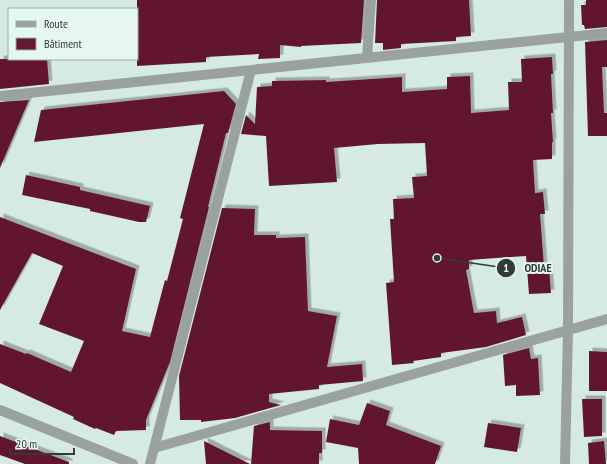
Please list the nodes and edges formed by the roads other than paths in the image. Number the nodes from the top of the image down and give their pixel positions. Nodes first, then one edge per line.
1 (371, 0) edge
2 (569, 0) edge
3 (607, 33) edge
4 (569, 37) junction
5 (367, 58) junction
6 (251, 70) junction
7 (0, 96) edge
8 (607, 319) edge
9 (568, 329) junction
10 (0, 410) edge
11 (154, 448) junction
12 (133, 464) edge
13 (150, 464) edge
14 (565, 464) edge

1 - 5 street
2 - 4 street
3 - 4 street
4 - 5 street
4 - 9 street
5 - 6 street
6 - 7 street
6 - 11 street
8 - 9 street
9 - 11 street
9 - 14 street
10 - 12 street
11 - 13 street

